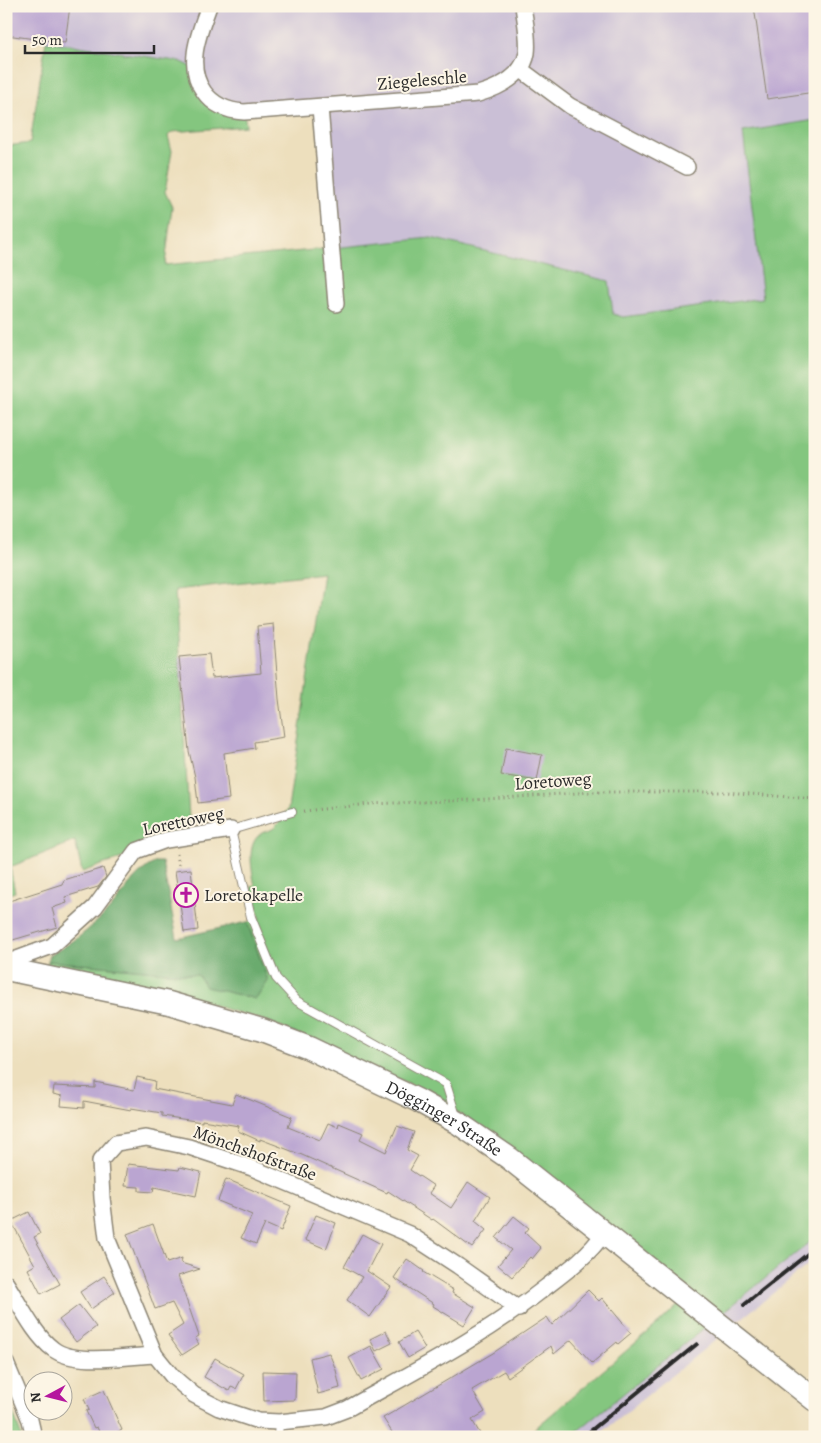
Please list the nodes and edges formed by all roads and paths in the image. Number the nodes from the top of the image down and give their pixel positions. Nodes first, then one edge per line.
1 (209, 6) edge
2 (523, 6) edge
3 (520, 69) junction
4 (320, 107) junction
5 (687, 167) dead end
6 (336, 304) dead end
7 (815, 799) edge
8 (292, 812) joint
9 (231, 830) junction
10 (6, 962) edge
11 (6, 969) edge
12 (458, 1123) junction
13 (604, 1233) junction
14 (6, 1283) edge
15 (519, 1309) junction
16 (155, 1355) junction
17 (6, 1363) edge
18 (815, 1400) edge
19 (279, 1430) edge
20 (34, 1437) edge

1 - 4 street, Ziegeleschle
2 - 3 street
3 - 4 street, Ziegeleschle
3 - 5 street
4 - 6 street
7 - 8 path, Loretoweg
8 - 9 lane, Lorettoweg
9 - 10 street, Lorettoweg
9 - 12 lane
11 - 12 main road, Dögginger Straße
12 - 13 main road, Dögginger Straße
13 - 15 street, Mönchshofstraße
13 - 18 main road, Dögginger Straße
14 - 16 street
15 - 16 street, Mönchshofstraße
15 - 19 street, Mönchshofstraße
16 - 19 street, Mönchshofstraße
17 - 20 street

